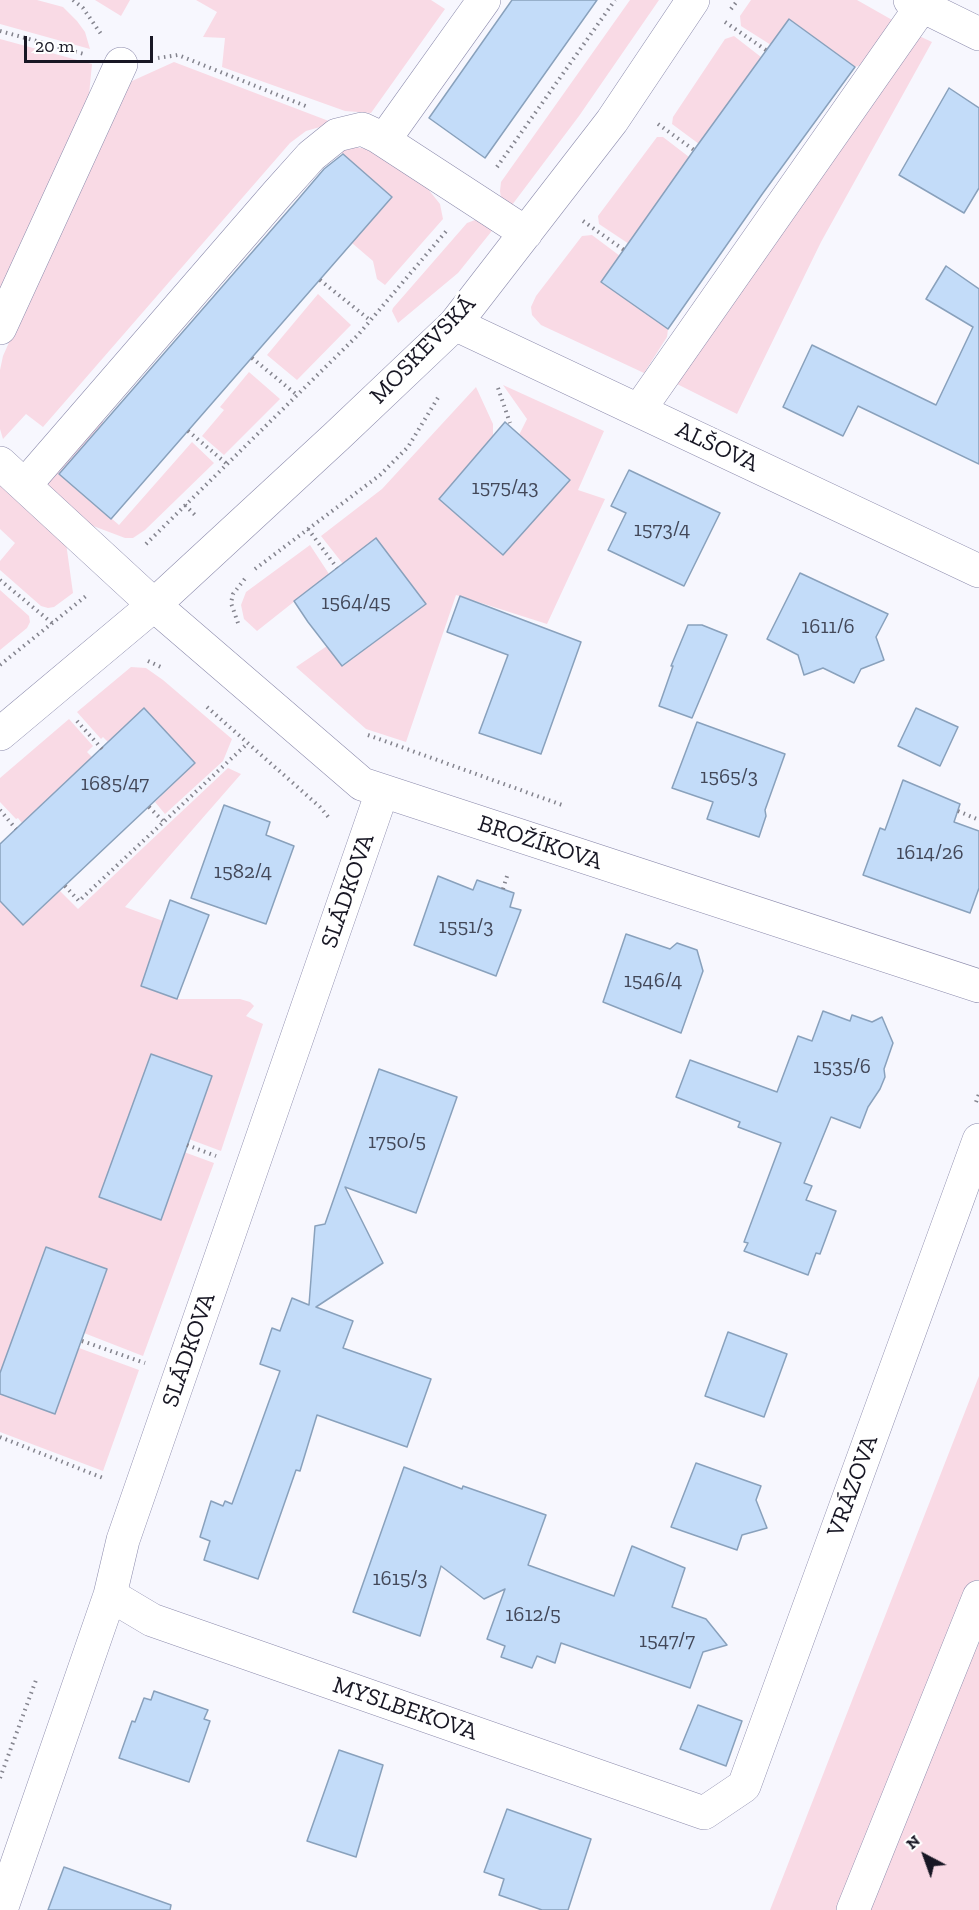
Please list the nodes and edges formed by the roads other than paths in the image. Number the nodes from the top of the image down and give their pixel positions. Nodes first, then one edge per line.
1 (484, 0) edge
2 (693, 0) edge
3 (916, 3) edge
4 (979, 34) edge
5 (121, 64) road end
6 (373, 134) junction
7 (526, 233) junction
8 (455, 324) junction
9 (0, 328) edge
10 (639, 410) junction
11 (0, 463) edge
12 (25, 485) junction
13 (979, 571) edge
14 (154, 605) junction
15 (0, 734) edge
16 (382, 792) junction
17 (979, 986) edge
18 (979, 1140) edge
19 (110, 1595) junction
20 (979, 1597) edge
21 (704, 1813) joint
22 (0, 1910) edge
23 (853, 1910) edge

1 - 6 street
2 - 7 street, MOSKEVSKÁ
3 - 4 street
3 - 10 street
5 - 9 street
6 - 7 street
6 - 12 street
7 - 8 street, MOSKEVSKÁ
8 - 10 street, ALŠOVA
8 - 14 street, MOSKEVSKÁ
10 - 13 street, ALŠOVA
11 - 12 street
12 - 14 street
14 - 15 street, MOSKEVSKÁ
14 - 16 street, BROŽÍKOVA
16 - 17 street, BROŽÍKOVA
16 - 19 street, SLÁDKOVA
18 - 21 street, VRÁZOVA
19 - 21 street, MYSLBEKOVA
19 - 22 street, SLÁDKOVA
20 - 23 street

